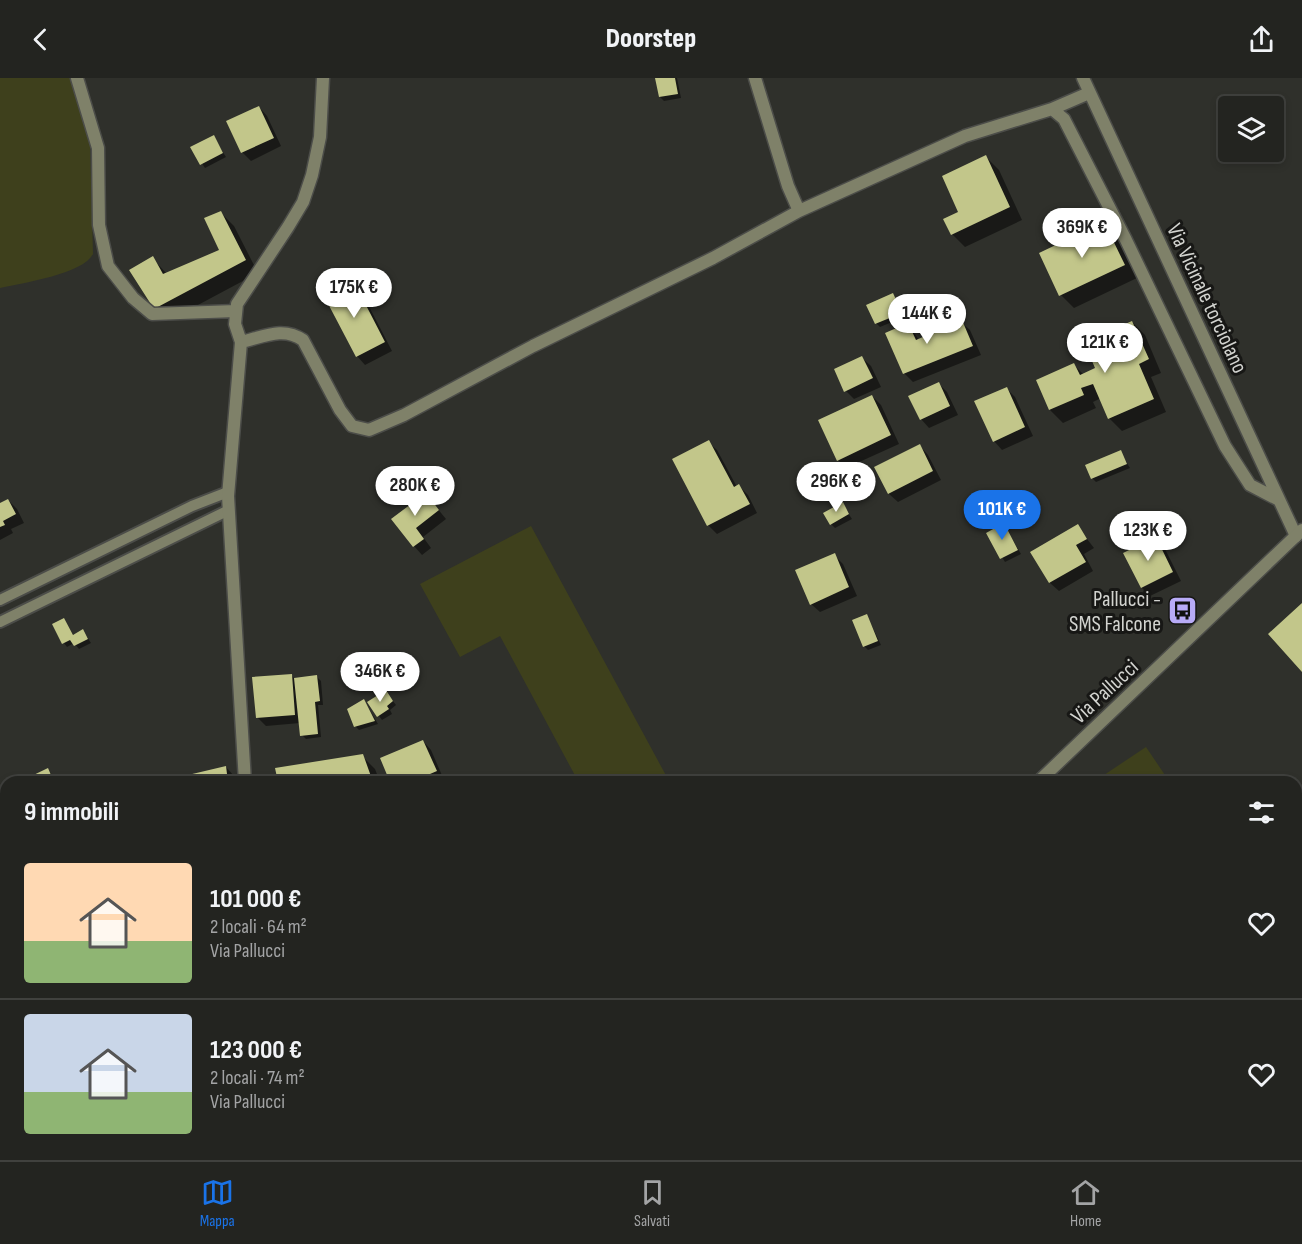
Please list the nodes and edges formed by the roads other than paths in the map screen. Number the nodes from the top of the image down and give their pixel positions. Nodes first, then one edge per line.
1 (77, 78) edge
2 (323, 78) edge
3 (755, 78) edge
4 (1083, 78) edge
5 (1089, 93) junction
6 (1052, 109) junction
7 (799, 211) junction
8 (236, 311) junction
9 (241, 342) junction
10 (228, 492) junction
11 (1279, 500) junction
12 (229, 510) junction
13 (1299, 533) edge
14 (0, 600) edge
15 (0, 622) edge
16 (245, 776) edge
17 (1044, 776) edge

1 - 8 street
2 - 8 street
3 - 7 street
4 - 5 street, Via Vicinale torciolano
5 - 6 street
5 - 11 street, Via Vicinale torciolano
6 - 7 street
6 - 11 street
7 - 9 street
8 - 9 street
9 - 10 street
10 - 12 street
10 - 14 lane
11 - 13 street, Via Vicinale torciolano
12 - 15 lane
12 - 16 street
13 - 17 street, Via Pallucci

